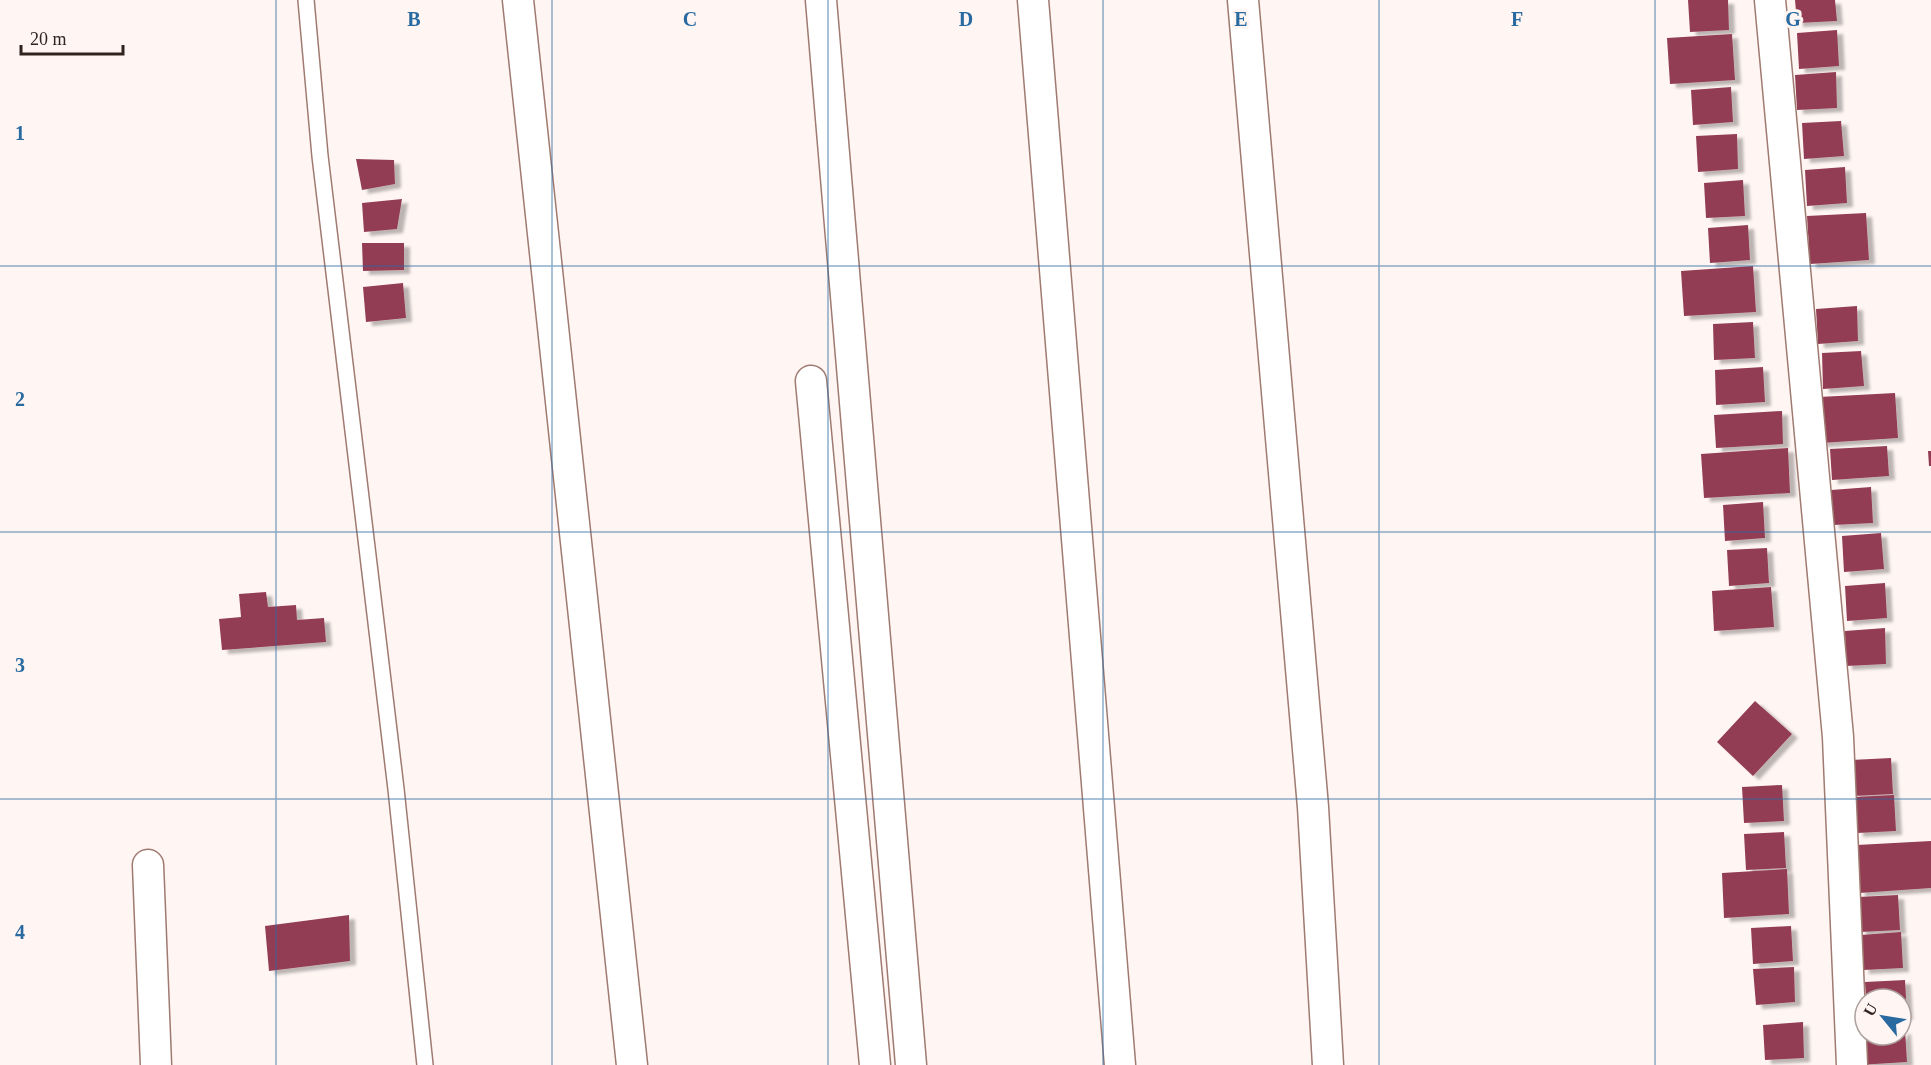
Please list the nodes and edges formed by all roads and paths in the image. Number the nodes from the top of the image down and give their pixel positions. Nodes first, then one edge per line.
1 (306, 0) edge
2 (518, 0) edge
3 (821, 0) edge
4 (1033, 0) edge
5 (1243, 0) edge
6 (1770, 0) edge
7 (811, 381) dead end
8 (148, 865) dead end
9 (156, 1065) edge
10 (425, 1065) edge
11 (632, 1065) edge
12 (875, 1065) edge
13 (911, 1065) edge
14 (1120, 1065) edge
15 (1328, 1065) edge
16 (1852, 1065) edge

1 - 10 lane
2 - 11 street
3 - 13 street
4 - 14 street
5 - 15 street
6 - 16 street
7 - 12 street
8 - 9 street

